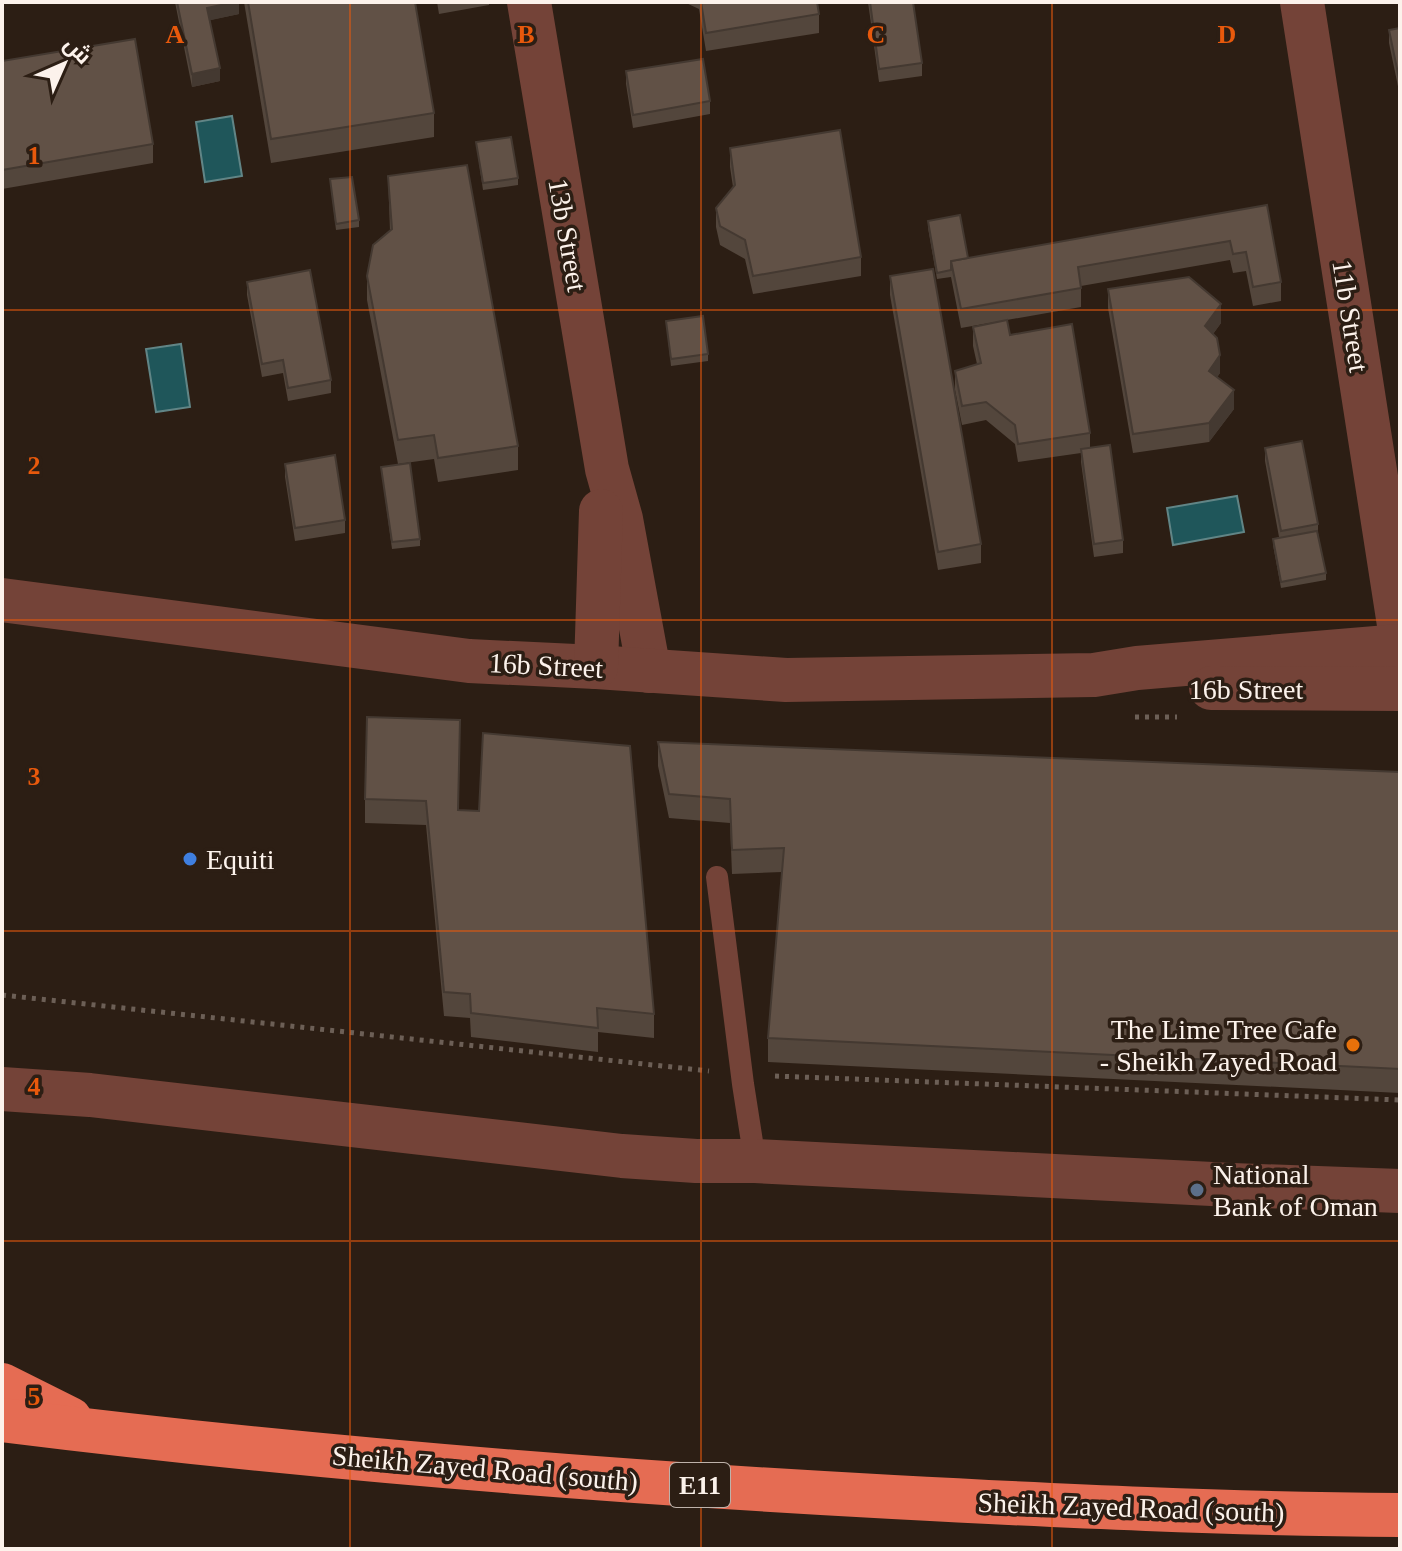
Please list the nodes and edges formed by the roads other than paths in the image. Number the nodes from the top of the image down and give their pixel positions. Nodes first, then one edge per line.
1 (529, 2) edge
2 (1302, 2) edge
3 (607, 469) junction
4 (2, 600) edge
5 (1400, 631) edge
6 (1400, 646) edge
7 (596, 667) junction
8 (649, 671) junction
9 (1094, 675) junction
10 (1400, 689) edge
11 (717, 877) dead end
12 (2, 1089) edge
13 (755, 1161) junction
14 (1400, 1191) edge
15 (2, 1385) edge
16 (2, 1420) edge
17 (93, 1432) junction
18 (1400, 1515) edge

1 - 3 street, 13b Street
2 - 5 street, 11b Street
3 - 7 street, 13b Street
3 - 8 street, 13b Street
4 - 7 street, 16b Street
6 - 9 street, 16b Street
7 - 8 street, 16b Street
8 - 9 street, 16b Street
9 - 10 street, 16b Street
11 - 13 lane
12 - 13 street
13 - 14 street
15 - 17 highway
16 - 17 highway, Sheikh Zayed Road (south) / E11
17 - 18 highway, Sheikh Zayed Road (south) / E11

